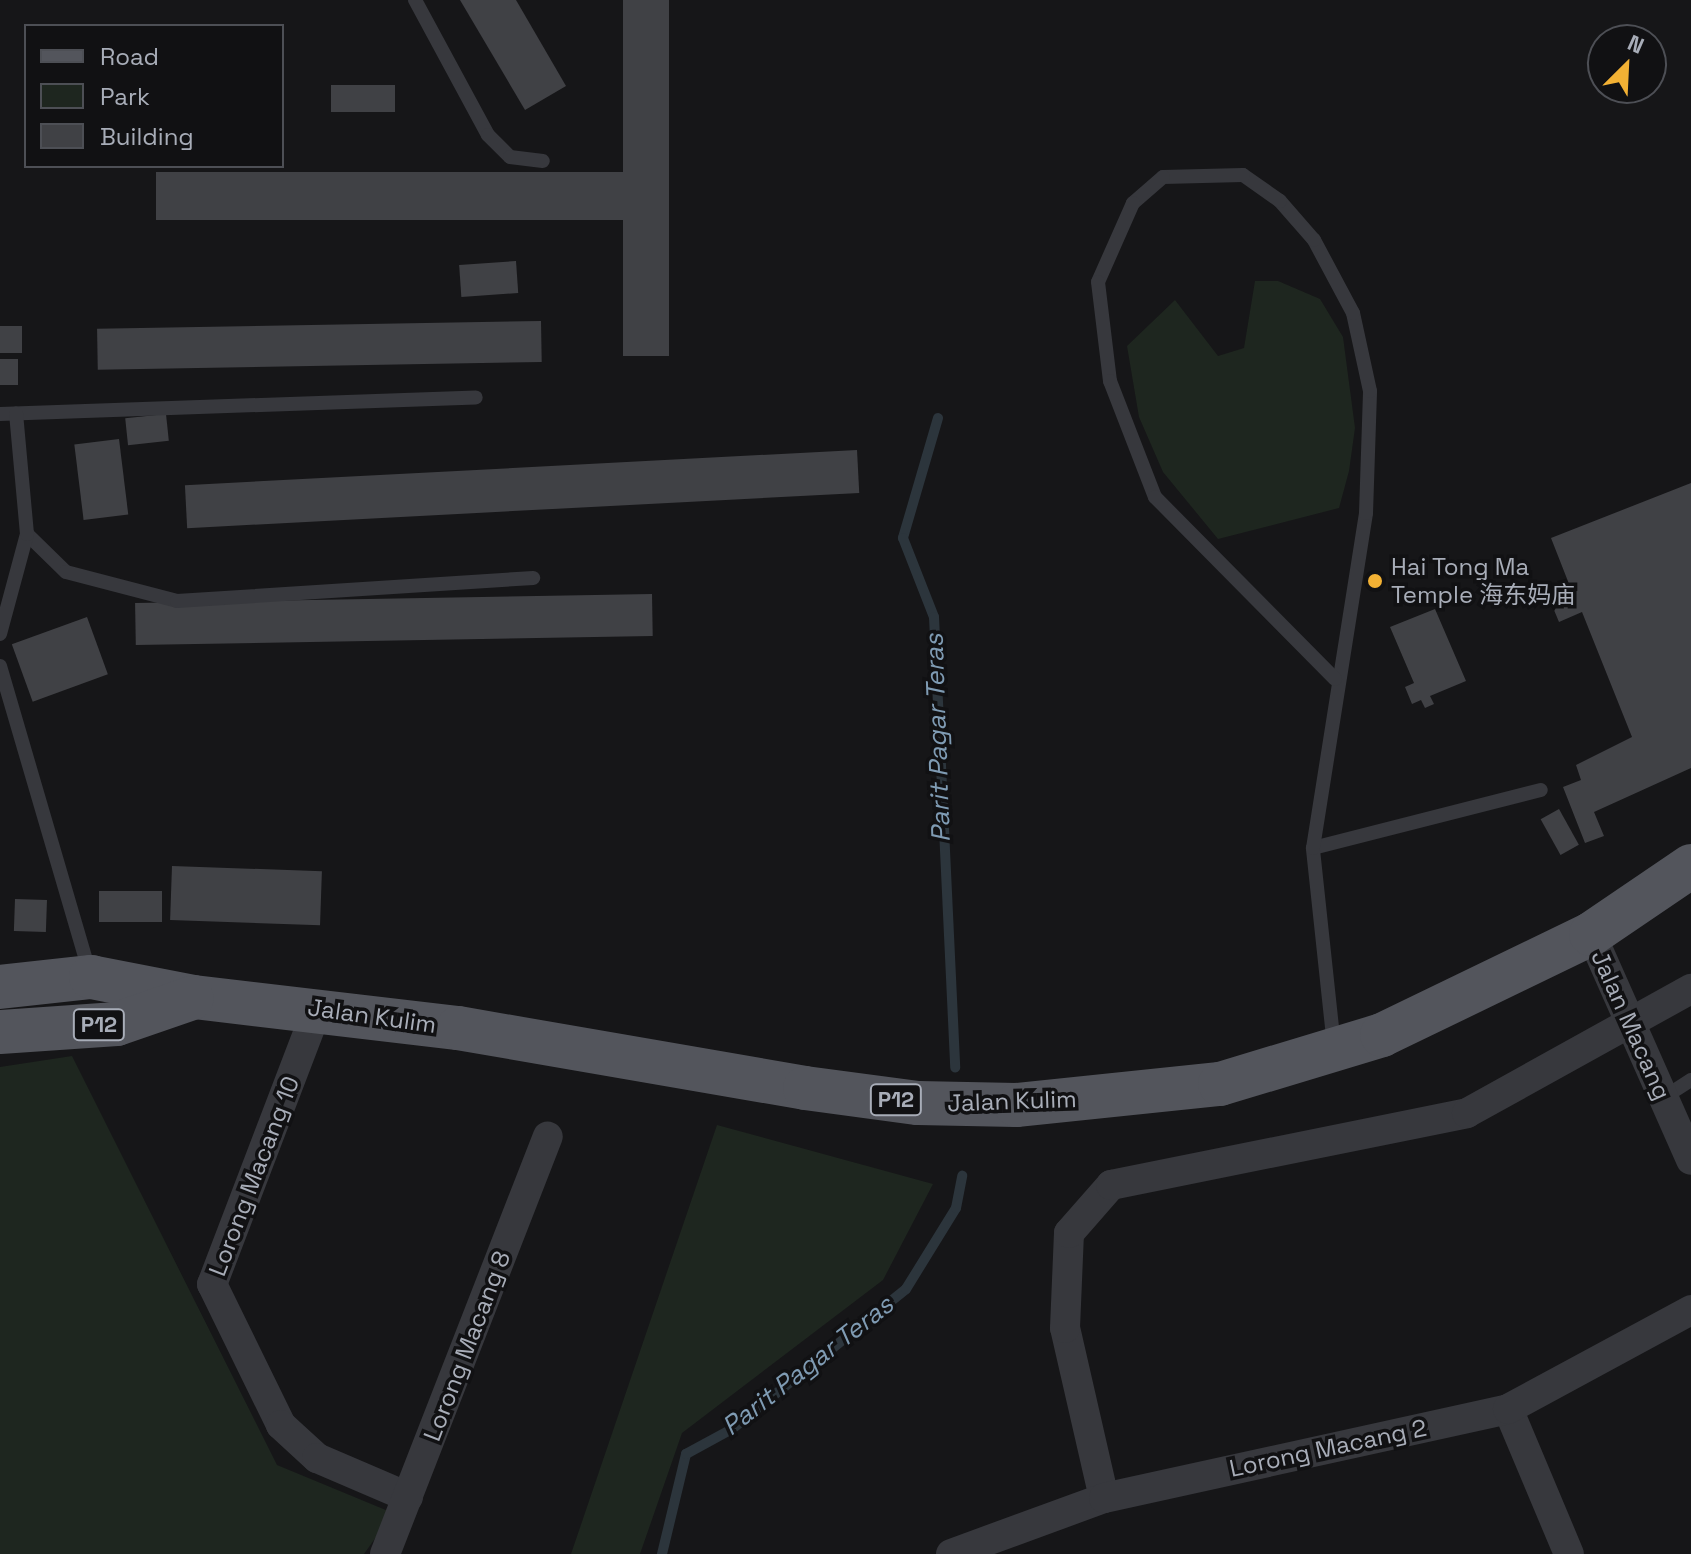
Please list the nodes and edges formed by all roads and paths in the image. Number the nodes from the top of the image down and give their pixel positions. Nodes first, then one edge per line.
1 (415, 0) edge
2 (543, 161) dead end
3 (476, 397) dead end
4 (16, 413) junction
5 (0, 414) edge
6 (27, 534) junction
7 (533, 578) dead end
8 (0, 634) edge
9 (0, 666) edge
10 (1335, 679) junction
11 (1541, 790) dead end
12 (1313, 848) junction
13 (1691, 866) edge
14 (1591, 934) junction
15 (91, 977) junction
16 (0, 987) edge
17 (1691, 989) edge
18 (194, 997) junction
19 (318, 1007) junction
20 (1632, 1026) junction
21 (0, 1032) edge
22 (1334, 1049) junction
23 (1691, 1080) edge
24 (1663, 1098) junction
25 (548, 1137) dead end
26 (1691, 1160) edge
27 (1691, 1310) edge
28 (1508, 1409) junction
29 (408, 1497) junction
30 (1104, 1498) junction
31 (385, 1554) edge
32 (951, 1554) edge
33 (1569, 1554) edge

1 - 2 lane
3 - 4 lane
4 - 5 lane
4 - 6 lane
6 - 7 lane
6 - 8 lane
9 - 15 lane
10 - 10 lane
10 - 12 lane
11 - 12 lane
12 - 22 lane
13 - 14 main road, Jalan Kulim / P12
14 - 20 street, Jalan Macang
14 - 22 main road, Jalan Kulim / P12
15 - 16 main road, Jalan Kulim / P12
15 - 18 main road, Jalan Kulim / P12
17 - 20 street
18 - 19 main road, Jalan Kulim / P12
18 - 21 main road, Jalan Kulim / P12
19 - 22 main road, Jalan Kulim / P12
19 - 29 street, Lorong Macang 10
20 - 24 street, Jalan Macang
20 - 30 street
23 - 24 lane
24 - 26 street, Jalan Macang
25 - 29 street, Lorong Macang 8
27 - 28 street, Lorong Macang 2
28 - 30 street, Lorong Macang 2
28 - 33 street
29 - 31 street, Lorong Macang 8
30 - 32 street, Lorong Macang 2

